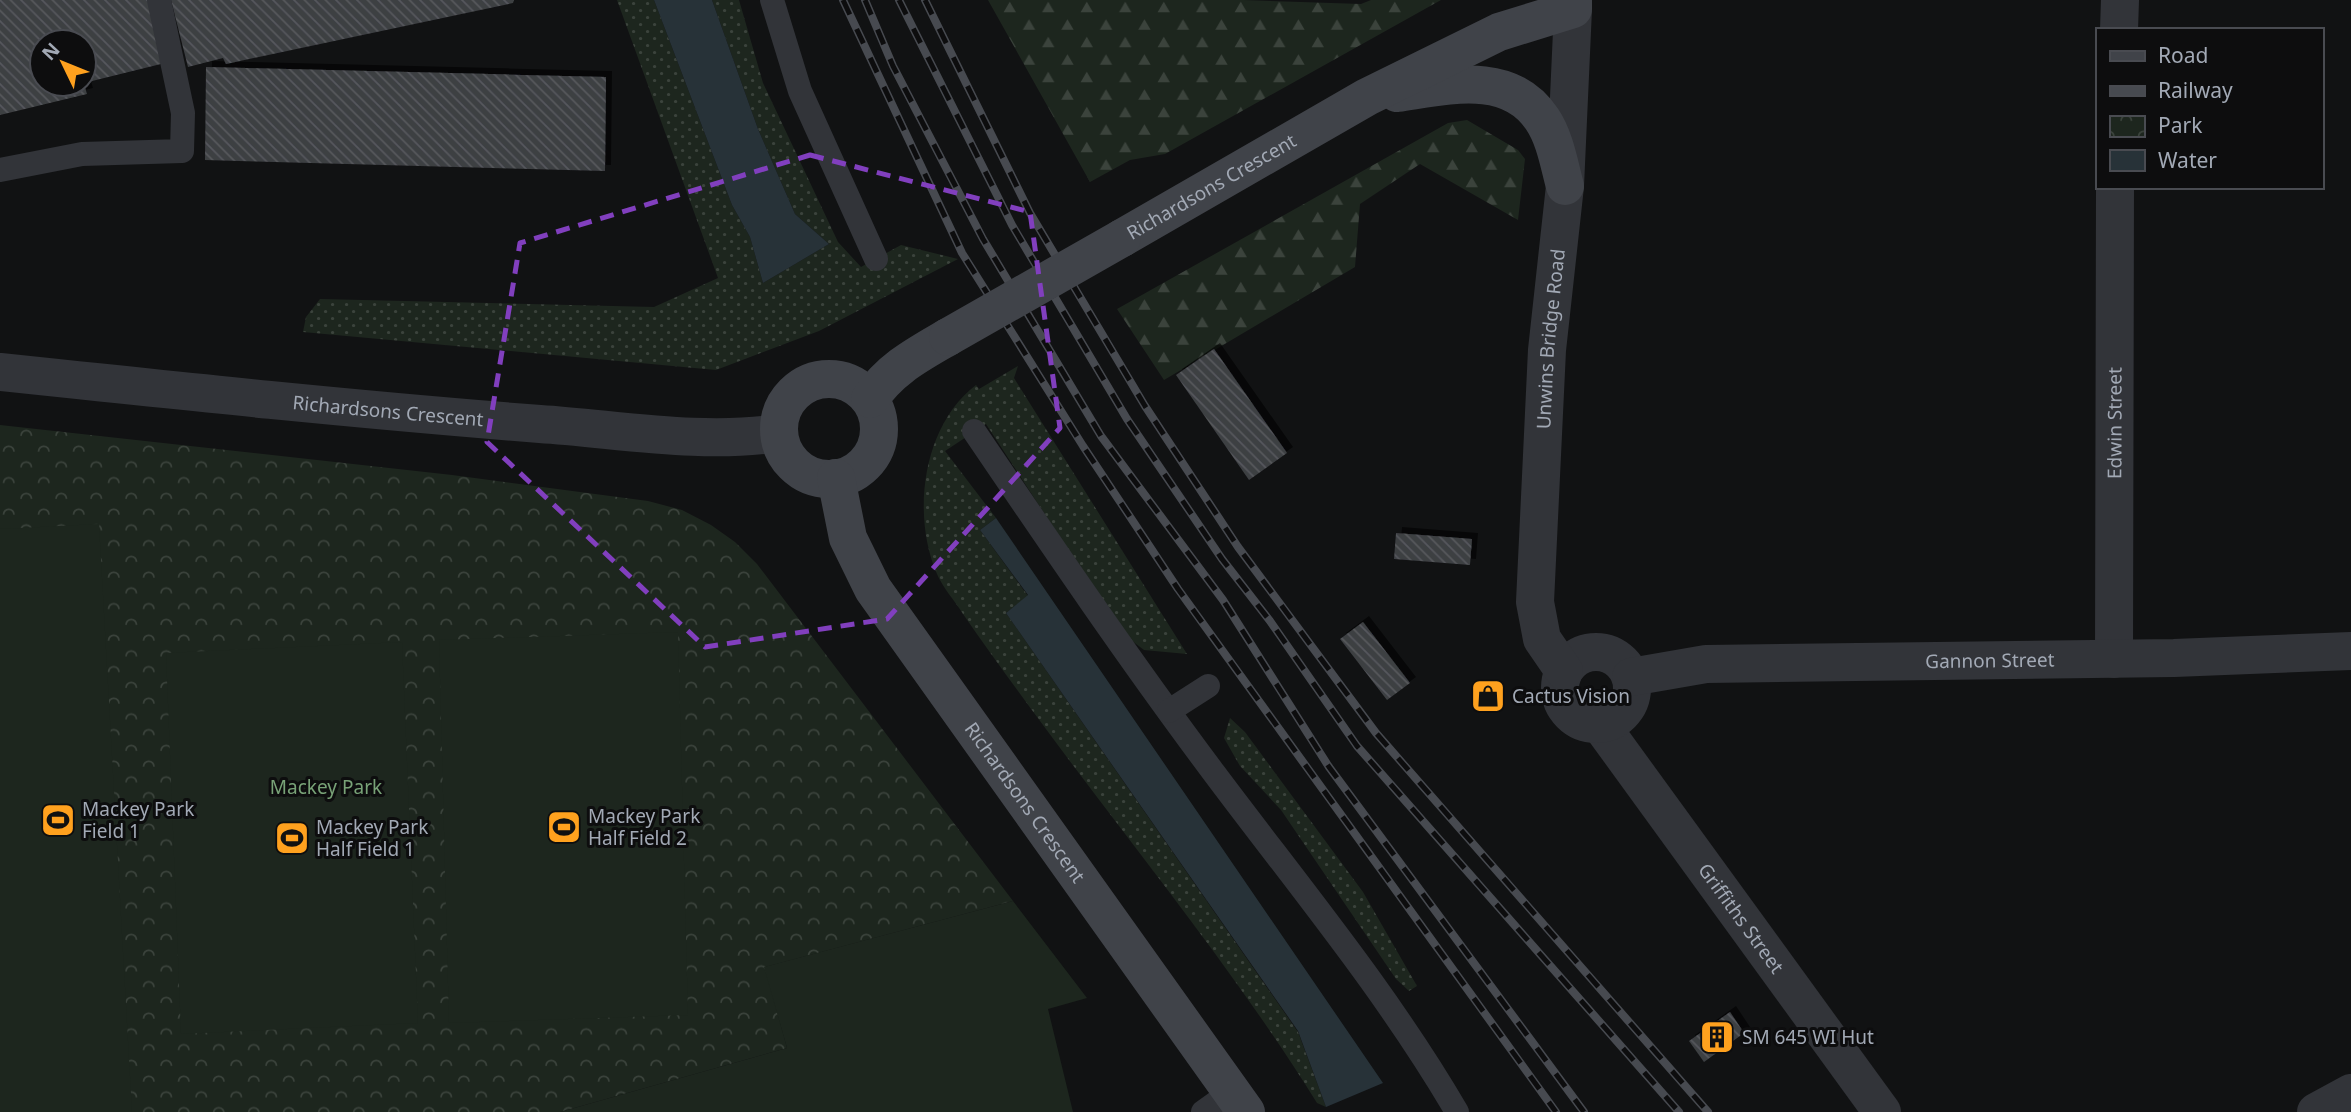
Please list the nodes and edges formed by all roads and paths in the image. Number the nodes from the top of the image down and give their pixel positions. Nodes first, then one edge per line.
1 (159, 0) edge
2 (772, 0) edge
3 (2120, 0) edge
4 (1573, 4) edge
5 (2119, 28) edge
6 (1367, 97) junction
7 (0, 170) edge
8 (1565, 186) junction
9 (2115, 189) edge
10 (876, 259) dead end
11 (0, 372) edge
12 (870, 399) junction
13 (974, 431) dead end
14 (779, 433) junction
15 (836, 478) junction
16 (2351, 651) edge
17 (2113, 659) junction
18 (1564, 671) junction
19 (1631, 677) junction
20 (1208, 686) dead end
21 (1169, 711) junction
22 (1600, 724) junction
23 (2351, 1093) edge
24 (1227, 1105) edge
25 (1457, 1112) edge
26 (1882, 1112) edge
27 (2316, 1112) edge

1 - 7 lane
2 - 10 lane
3 - 5 street
4 - 6 main road, Richardsons Crescent
4 - 8 street, Unwins Bridge Road
6 - 8 main road
6 - 12 main road, Richardsons Crescent, bridge
8 - 18 street, Unwins Bridge Road
9 - 17 street, Edwin Street
11 - 14 street, Richardsons Crescent
12 - 14 main road
12 - 15 main road
13 - 21 lane
14 - 15 main road
15 - 24 main road, Richardsons Crescent
16 - 17 street, Gannon Street
17 - 19 street, Gannon Street
18 - 19 street
18 - 22 street
19 - 22 street
20 - 21 lane
21 - 25 lane
22 - 26 street, Griffiths Street
23 - 27 street

